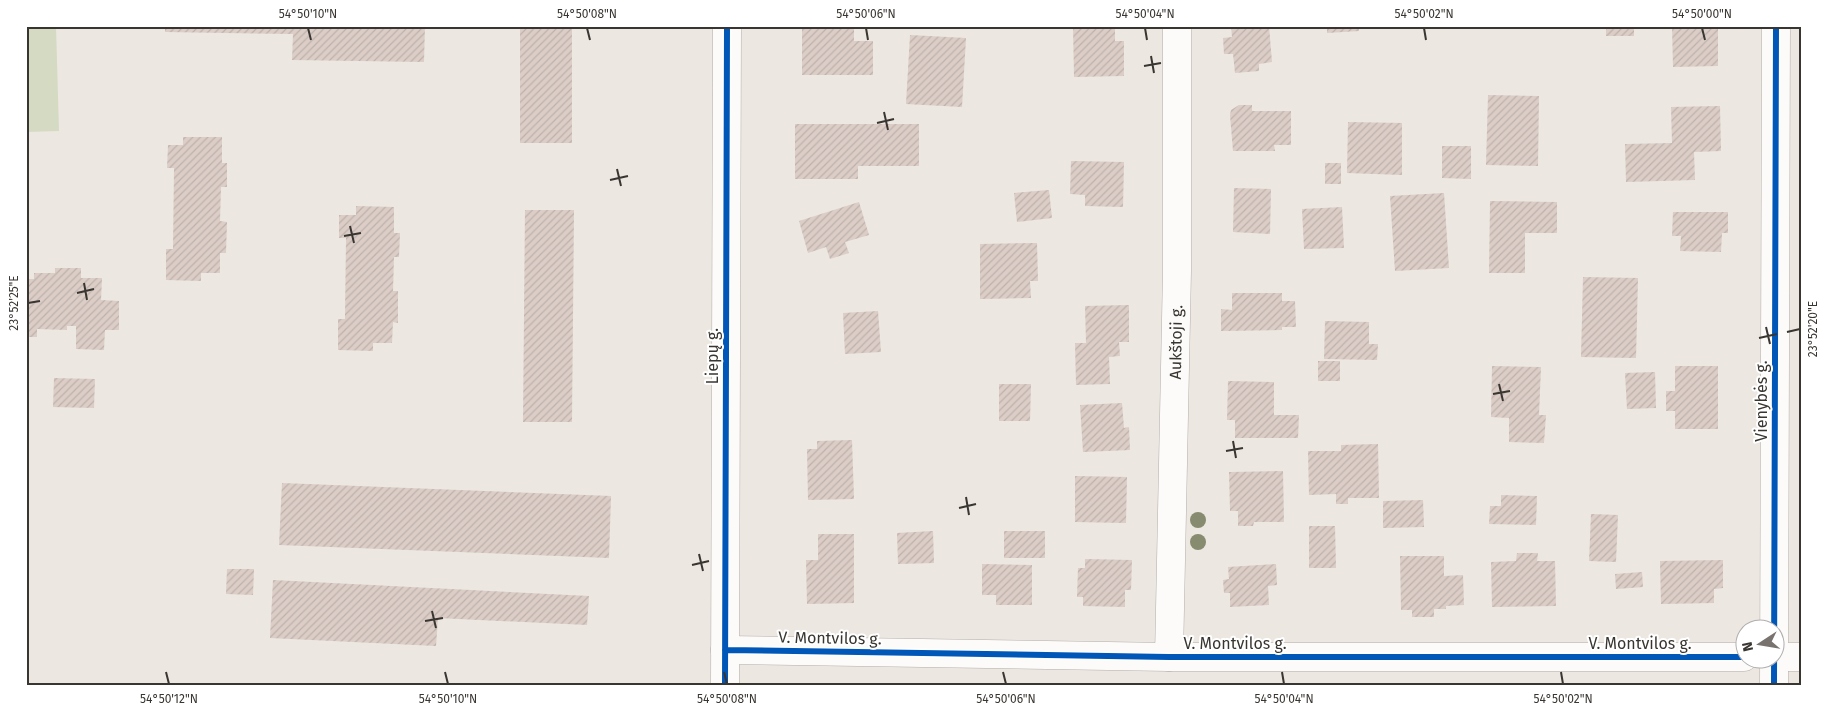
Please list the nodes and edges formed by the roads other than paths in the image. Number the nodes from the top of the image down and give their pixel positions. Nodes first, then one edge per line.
1 (727, 26) edge
2 (1177, 26) edge
3 (1776, 26) edge
4 (1775, 620) edge
5 (725, 650) junction
6 (1169, 657) junction
7 (1734, 657) edge
8 (1784, 657) edge
9 (1801, 657) edge
10 (1775, 670) edge
11 (725, 686) edge
12 (1774, 686) edge

1 - 5 street, Liepų g.
2 - 6 street, Aukštoji g.
3 - 4 street, Vienybės g.
5 - 6 street, V. Montvilos g.
5 - 11 street, Liepų g.
6 - 7 street, V. Montvilos g.
8 - 9 street
10 - 12 street, Vienybės g.

